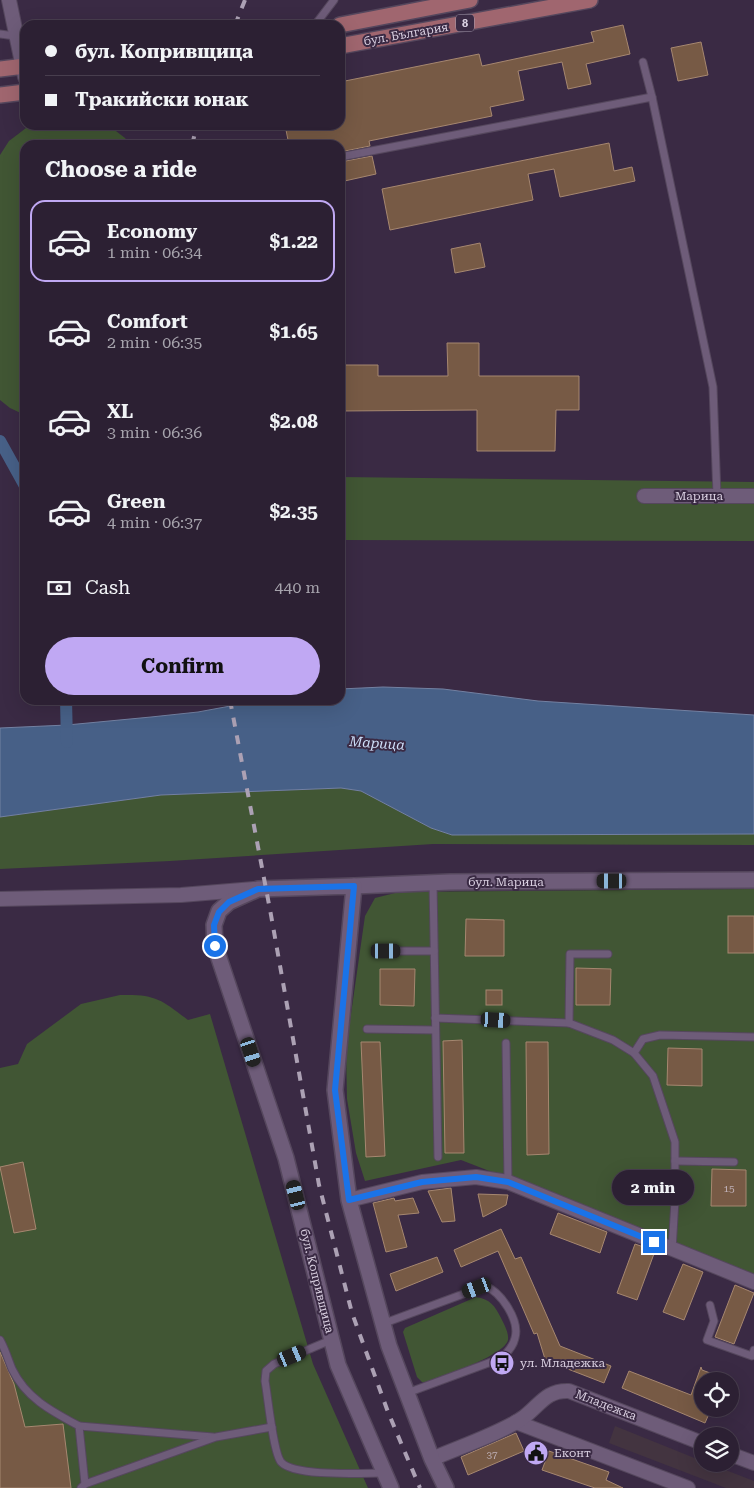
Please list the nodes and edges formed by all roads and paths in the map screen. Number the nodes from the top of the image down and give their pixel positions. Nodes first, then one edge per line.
1 (9, 0) edge
2 (334, 0) edge
3 (470, 0) edge
4 (590, 0) edge
5 (319, 20) edge
6 (345, 24) edge
7 (0, 34) edge
8 (16, 36) junction
9 (345, 45) edge
10 (20, 53) edge
11 (643, 62) dead end
12 (0, 70) edge
13 (20, 70) edge
14 (20, 93) edge
15 (0, 95) edge
16 (652, 97) junction
17 (345, 156) edge
18 (644, 496) dead end
19 (717, 496) junction
20 (754, 496) edge
21 (754, 880) edge
22 (432, 883) junction
23 (354, 886) junction
24 (258, 889) junction
25 (0, 899) edge
26 (386, 951) dead end
27 (434, 951) junction
28 (608, 954) dead end
29 (435, 1018) junction
30 (569, 1023) junction
31 (367, 1030) dead end
32 (435, 1030) junction
33 (754, 1037) edge
34 (506, 1043) dead end
35 (634, 1053) junction
36 (438, 1157) dead end
37 (675, 1162) junction
38 (734, 1162) dead end
39 (508, 1182) junction
40 (349, 1200) junction
41 (672, 1250) junction
42 (754, 1282) edge
43 (710, 1305) dead end
44 (382, 1324) junction
45 (0, 1340) edge
46 (331, 1340) junction
47 (754, 1350) edge
48 (407, 1393) junction
49 (516, 1422) junction
50 (79, 1426) junction
51 (272, 1428) junction
52 (216, 1437) junction
53 (694, 1440) edge
54 (739, 1457) edge
55 (432, 1459) junction
56 (754, 1463) edge
57 (384, 1473) junction
58 (83, 1486) edge
59 (391, 1488) edge
60 (446, 1488) edge
61 (688, 1488) edge

1 - 8 street
2 - 5 lane
3 - 6 main road, бул. България / 8
4 - 9 main road, бул. България / 8
7 - 8 lane
8 - 10 street
11 - 16 lane
12 - 13 main road
14 - 15 main road
16 - 17 lane
16 - 19 lane
18 - 19 street, Марица
19 - 20 street, Марица
21 - 22 main road, бул. Марица
22 - 23 main road, бул. Марица
22 - 27 lane
23 - 24 main road, бул. Марица
23 - 40 main road
24 - 25 street
24 - 46 main road, бул. Копривщица
26 - 27 lane
27 - 29 lane
28 - 30 lane
29 - 30 lane
29 - 32 lane
30 - 35 lane
31 - 32 lane
32 - 36 lane
33 - 35 lane
34 - 39 lane
35 - 37 lane
37 - 38 lane
37 - 41 lane
39 - 40 street
39 - 41 street
40 - 44 main road
41 - 42 street
43 - 47 lane
44 - 48 main road
44 - 48 lane
45 - 50 lane
46 - 51 lane
46 - 57 main road, бул. Копривщица
48 - 55 main road
49 - 53 street, Младежка
49 - 55 street, Младежка
49 - 61 street
50 - 52 lane
50 - 58 lane
51 - 52 lane
51 - 57 lane
52 - 58 lane
54 - 56 street
55 - 60 main road
57 - 59 main road, бул. Копривщица

